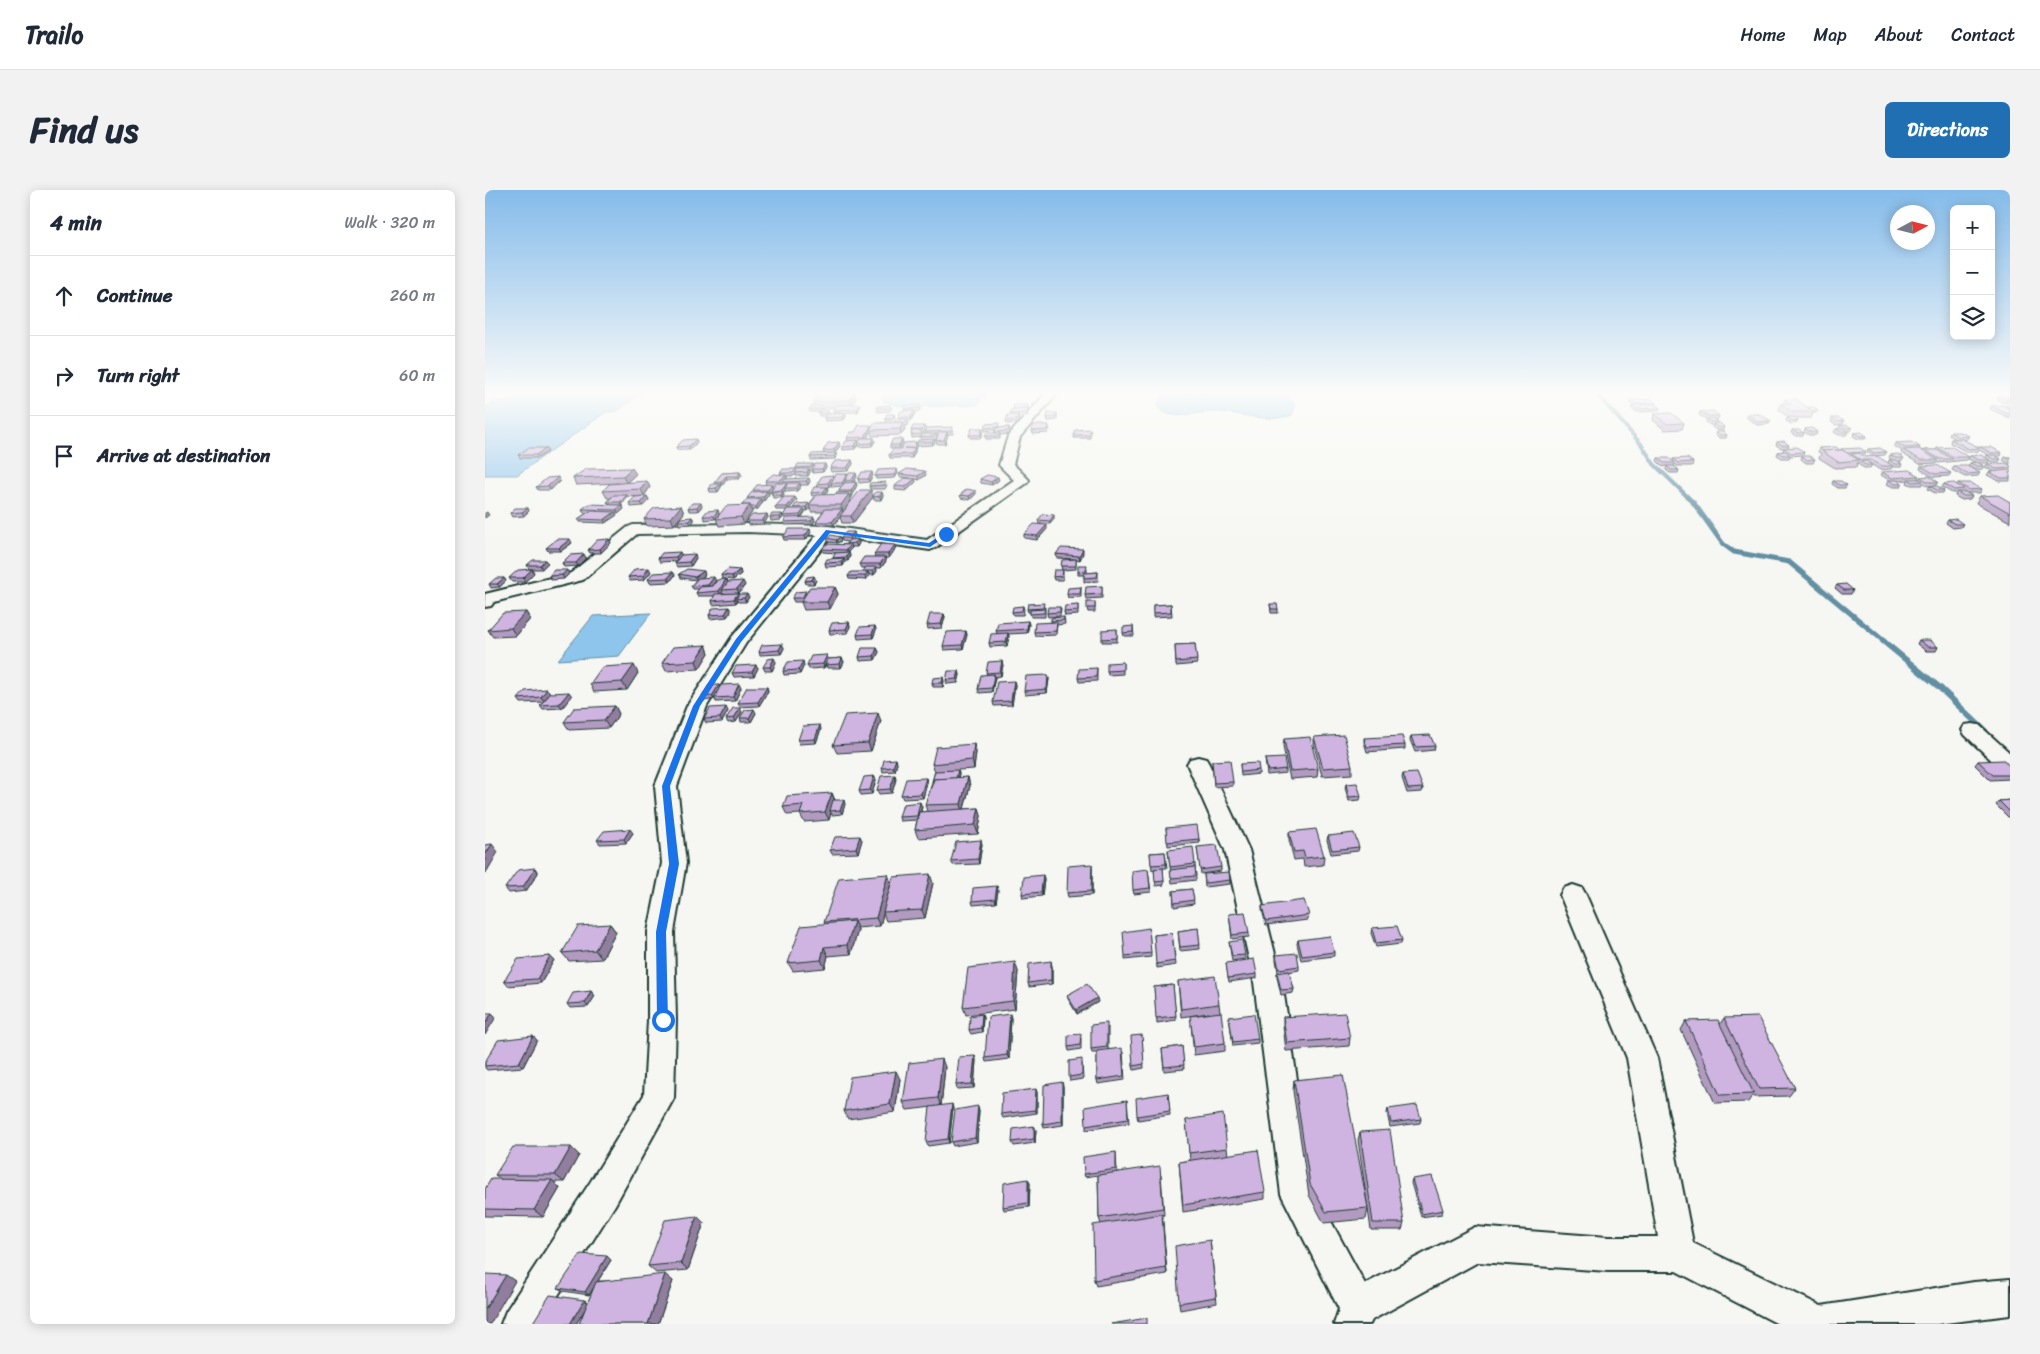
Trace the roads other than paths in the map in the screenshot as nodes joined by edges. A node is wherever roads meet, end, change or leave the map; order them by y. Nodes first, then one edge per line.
1 (1011, 446) edge
2 (828, 531) junction
3 (485, 602) edge
4 (1972, 730) dead end
5 (1198, 764) dead end
6 (2010, 765) edge
7 (1573, 895) dead end
8 (1678, 1254) junction
9 (2010, 1297) edge
10 (1355, 1316) edge
11 (519, 1324) edge
12 (1817, 1324) edge
13 (1823, 1324) edge

1 - 2 street
2 - 3 street
2 - 11 street
4 - 6 street
5 - 10 street
7 - 8 street
8 - 10 street
8 - 12 street
9 - 13 street

